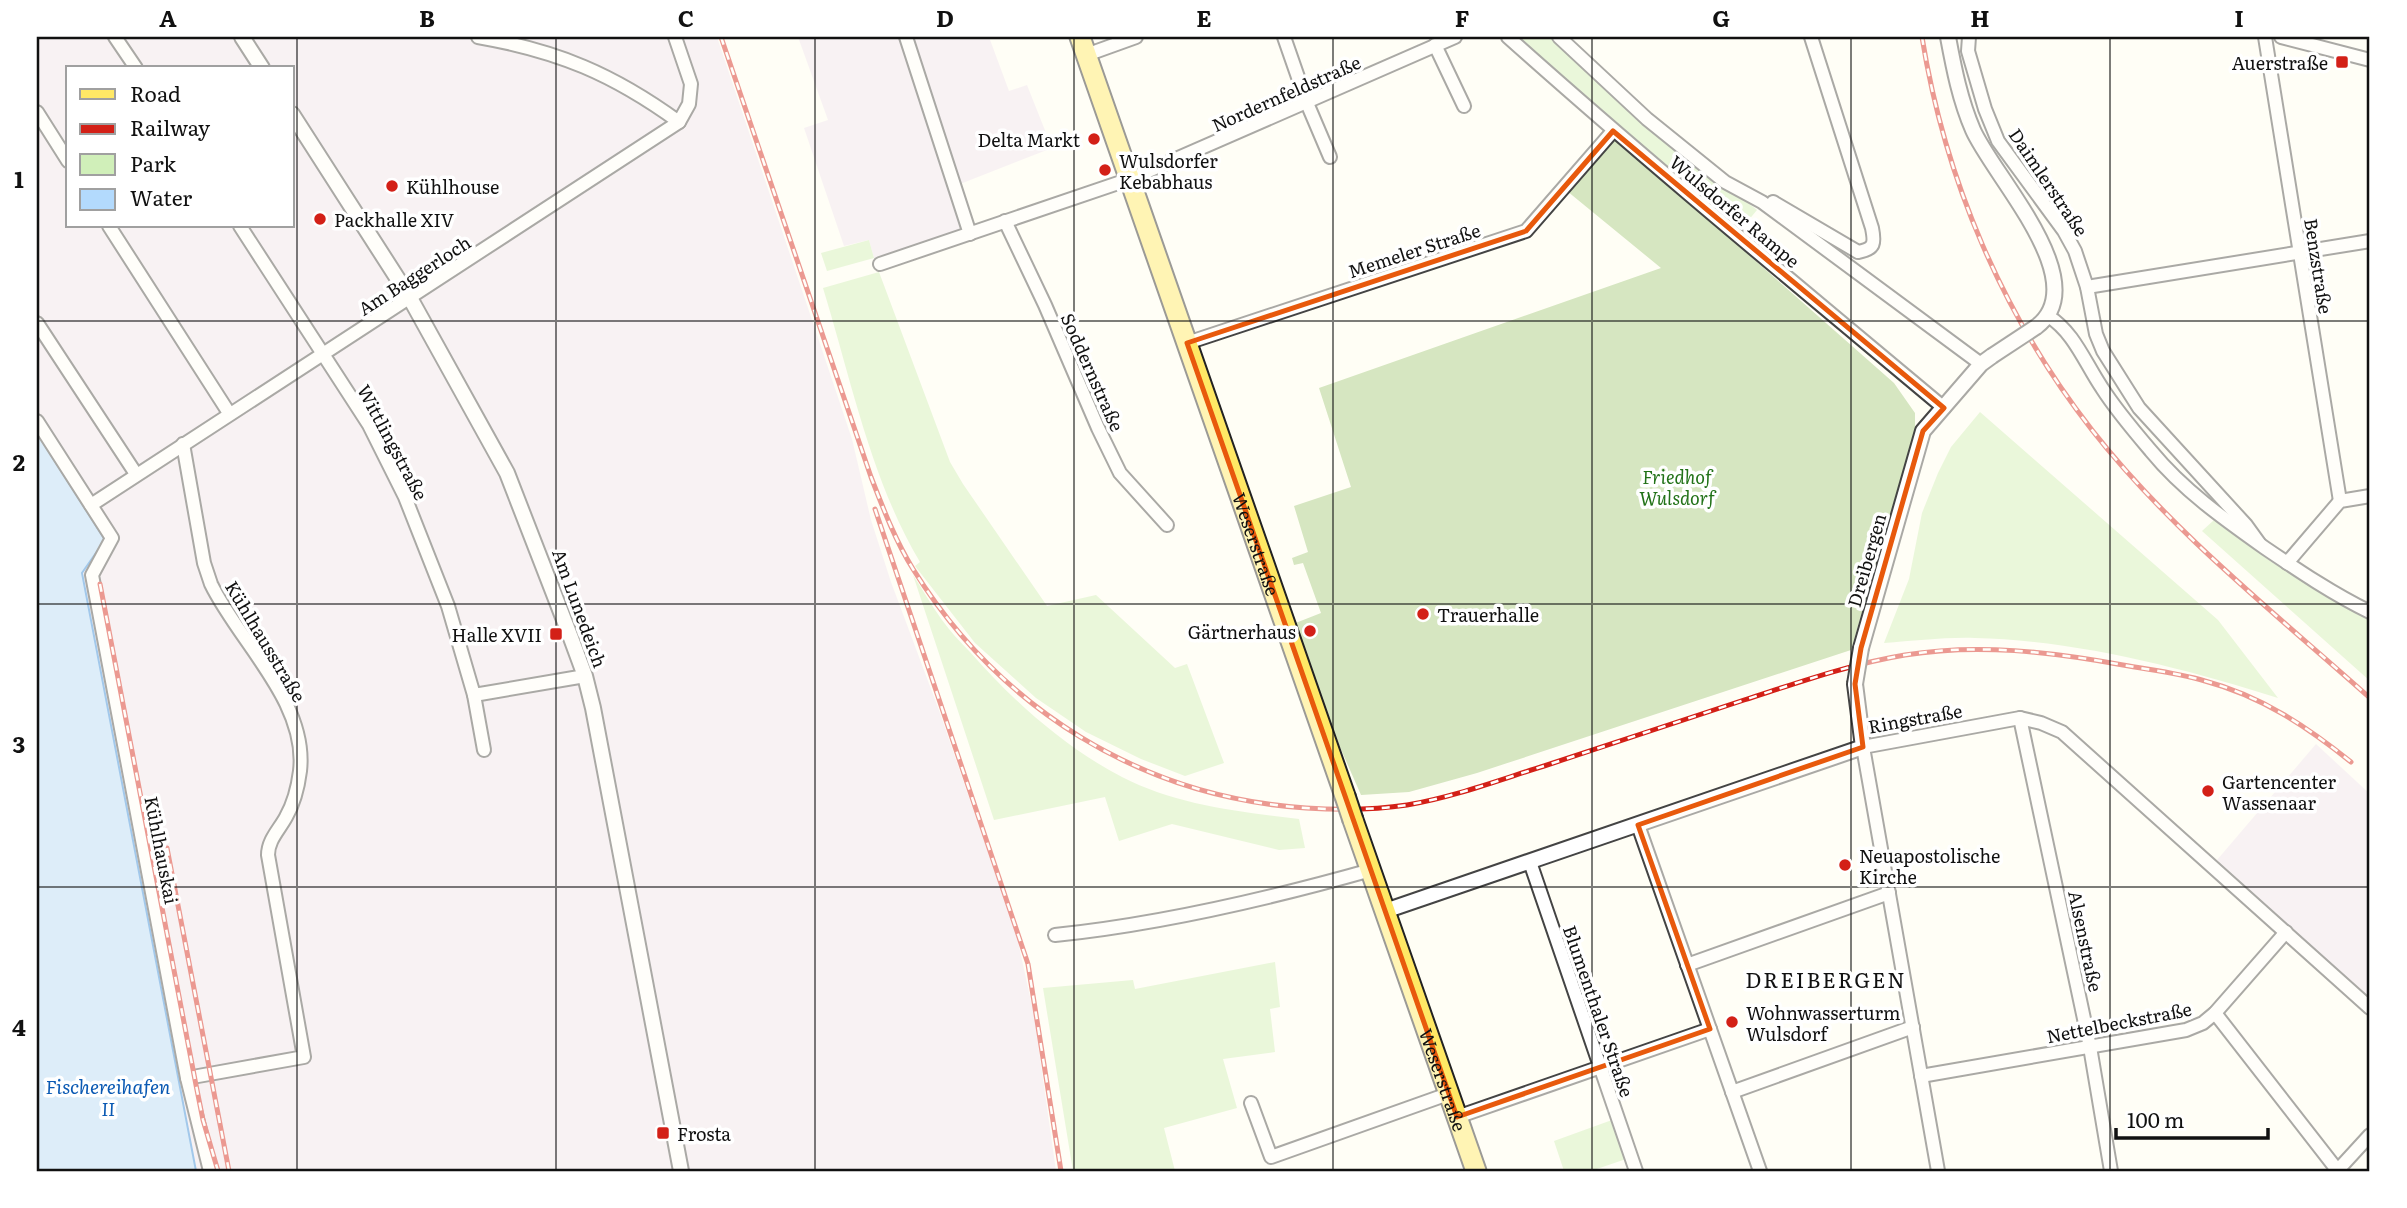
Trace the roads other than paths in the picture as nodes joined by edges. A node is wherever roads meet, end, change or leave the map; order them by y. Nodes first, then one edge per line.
1 (116, 37) edge
2 (242, 37) edge
3 (478, 37) edge
4 (675, 37) edge
5 (906, 37) edge
6 (1136, 37) edge
7 (1284, 37) edge
8 (1455, 37) edge
9 (1508, 37) edge
10 (1559, 37) edge
11 (1811, 37) edge
12 (1948, 37) edge
13 (1969, 37) edge
14 (2265, 37) edge
15 (2281, 37) edge
16 (1083, 46) edge
17 (1436, 46) junction
18 (2370, 60) edge
19 (135, 66) edge
20 (261, 66) edge
21 (1307, 103) junction
22 (1464, 106) dead end
23 (37, 112) edge
24 (294, 117) edge
25 (679, 122) junction
26 (1613, 131) junction
27 (1330, 157) dead end
28 (66, 158) edge
29 (1130, 179) junction
30 (1762, 202) junction
31 (1005, 221) junction
32 (111, 228) edge
33 (241, 228) edge
34 (970, 234) junction
35 (2370, 241) edge
36 (2299, 252) junction
37 (880, 264) dead end
38 (2087, 287) junction
39 (410, 298) junction
40 (2048, 316) junction
41 (37, 323) edge
42 (1187, 343) junction
43 (324, 354) junction
44 (1987, 360) junction
45 (1944, 408) junction
46 (229, 414) junction
47 (37, 421) edge
48 (183, 443) junction
49 (136, 474) junction
50 (2370, 496) edge
51 (2340, 501) junction
52 (91, 505) junction
53 (1167, 525) dead end
54 (2259, 543) junction
55 (2287, 563) junction
56 (2370, 612) edge
57 (585, 676) junction
58 (474, 695) junction
59 (2020, 718) junction
60 (1863, 747) junction
61 (484, 750) dead end
62 (1638, 825) junction
63 (1530, 862) junction
64 (1371, 870) junction
65 (1889, 893) junction
66 (1385, 911) junction
67 (2286, 932) junction
68 (1055, 935) dead end
69 (1687, 965) junction
70 (2370, 1008) edge
71 (2215, 1013) junction
72 (1913, 1027) junction
73 (1710, 1029) junction
74 (2091, 1046) junction
75 (1599, 1067) junction
76 (1921, 1076) junction
77 (187, 1079) junction
78 (1732, 1092) junction
79 (1448, 1094) junction
80 (1251, 1103) dead end
81 (1457, 1117) junction
82 (2370, 1135) edge
83 (211, 1171) edge
84 (681, 1171) edge
85 (1476, 1171) edge
86 (1636, 1171) edge
87 (1760, 1171) edge
88 (1938, 1171) edge
89 (2111, 1171) edge
90 (2338, 1171) edge

1 - 19 street
2 - 20 street
3 - 25 street
4 - 25 street
5 - 34 street
6 - 16 street
7 - 21 street
8 - 17 street, Nordernfeldstraße
9 - 26 street, Wulsdorfer Rampe
10 - 30 street
11 - 30 street
12 - 40 street
13 - 38 street, Daimlerstraße
14 - 36 street, Benzstraße
15 - 18 street
16 - 29 main road, Weserstraße
17 - 21 street, Nordernfeldstraße
17 - 22 street
21 - 27 street
21 - 29 street, Nordernfeldstraße
23 - 28 street
24 - 39 street, Am Lunedeich
25 - 39 street, Am Baggerloch
26 - 42 street, Memeler Straße
26 - 45 street, Wulsdorfer Rampe
29 - 31 street, Nordernfeldstraße
29 - 42 main road, Weserstraße
30 - 44 street
31 - 34 street, Nordernfeldstraße
31 - 53 street, Soddernstraße
32 - 46 street
33 - 43 street, Wittlingstraße
34 - 37 street, Nordernfeldstraße
35 - 36 street
36 - 38 street
36 - 51 street, Benzstraße
38 - 54 street, Daimlerstraße
39 - 43 street, Am Baggerloch
39 - 57 street, Am Lunedeich
40 - 44 street, Dreibergen, bridge
40 - 54 street, Daimlerstraße
41 - 49 street
42 - 64 main road, Weserstraße, bridge
43 - 46 street, Am Baggerloch
43 - 58 street, Wittlingstraße
44 - 45 street, Dreibergen
45 - 60 street, Dreibergen, bridge
46 - 48 street, Am Baggerloch
47 - 52 street
48 - 49 street, Am Baggerloch
48 - 77 street, Kühlhausstraße
49 - 52 street, Am Baggerloch
50 - 51 street
51 - 55 street
52 - 77 street, Kühlhauskai
54 - 55 street, Daimlerstraße
55 - 56 street, Daimlerstraße
57 - 58 street
57 - 84 street, Am Lunedeich
58 - 61 street, Wittlingstraße
59 - 60 street, Ringstraße
59 - 67 street, Ringstraße
59 - 74 street, Alsenstraße
60 - 62 street, Ringstraße
60 - 65 street, Dreibergen
62 - 63 street, Ringstraße
62 - 69 street
63 - 66 street, Ringstraße
63 - 75 street, Blumenthaler Straße
64 - 66 main road, Weserstraße
64 - 68 street
65 - 69 street
65 - 72 street, Dreibergen
66 - 79 main road, Weserstraße
67 - 70 street, Ringstraße
67 - 71 street, Nettelbeckstraße
69 - 73 street
71 - 74 street, Nettelbeckstraße
71 - 90 street
72 - 76 street, Dreibergen
72 - 78 street
73 - 75 street
73 - 78 street
74 - 76 street, Nettelbeckstraße
74 - 89 street, Alsenstraße
75 - 81 street
75 - 86 street, Blumenthaler Straße
76 - 88 street, Dreibergen
77 - 83 street, Kühlhauskai
78 - 87 street
79 - 80 street
79 - 81 main road, Weserstraße
81 - 85 main road, Weserstraße
82 - 90 street

